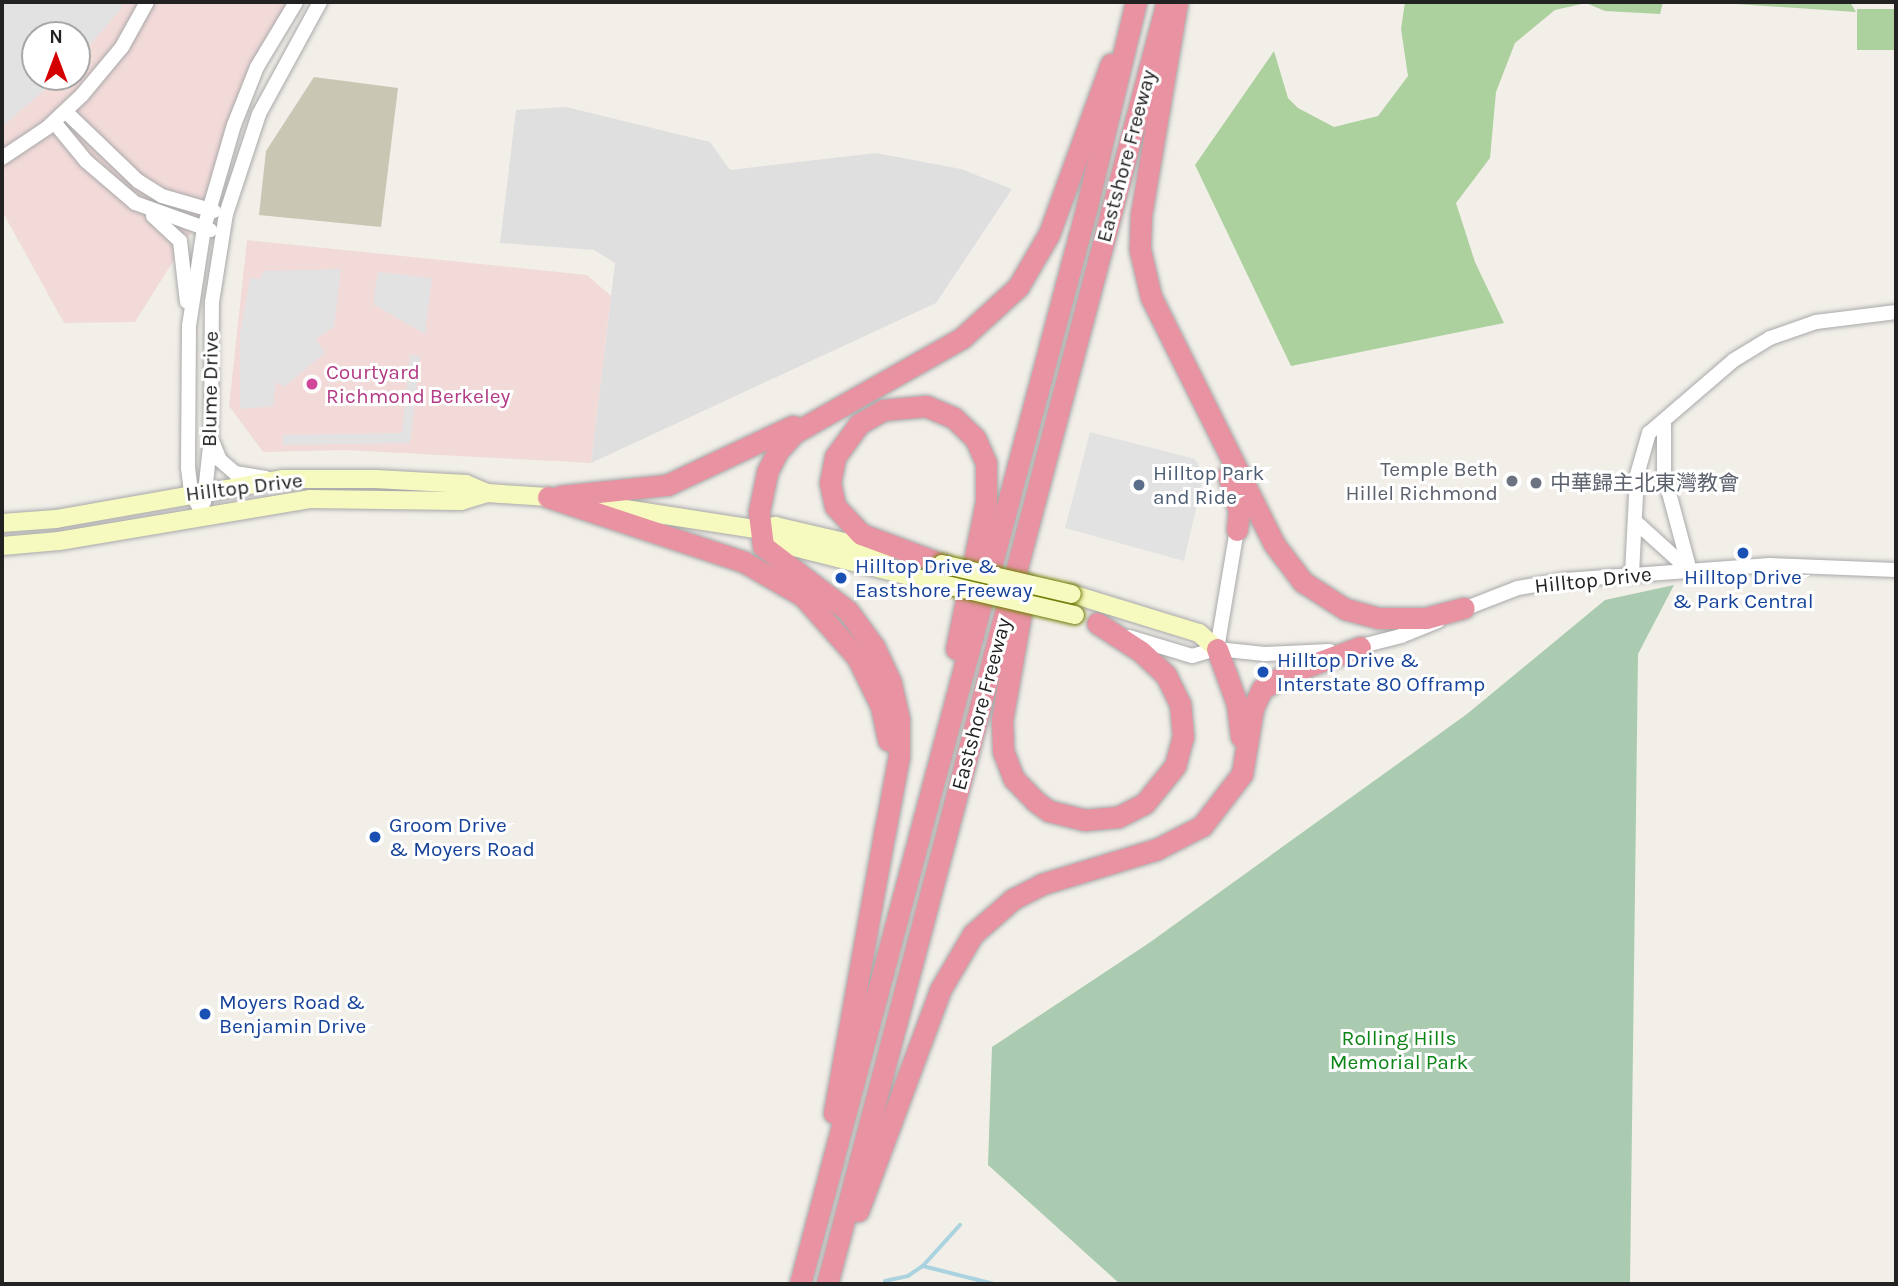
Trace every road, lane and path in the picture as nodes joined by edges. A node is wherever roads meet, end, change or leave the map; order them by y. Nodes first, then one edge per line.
1 (147, 2) edge
2 (296, 2) edge
3 (320, 2) edge
4 (1136, 2) edge
5 (1167, 2) edge
6 (1177, 2) edge
7 (1130, 24) junction
8 (66, 111) junction
9 (54, 122) junction
10 (2, 158) edge
11 (135, 202) junction
12 (207, 210) junction
13 (226, 214) junction
14 (204, 228) junction
15 (222, 233) junction
16 (1896, 312) edge
17 (189, 326) junction
18 (1202, 404) junction
19 (830, 409) junction
20 (1664, 424) junction
21 (211, 436) junction
22 (1043, 474) junction
23 (282, 479) junction
24 (198, 491) junction
25 (487, 493) junction
26 (548, 497) junction
27 (203, 514) junction
28 (2, 523) edge
29 (1638, 524) junction
30 (760, 530) junction
31 (1237, 530) joint
32 (2, 546) edge
33 (942, 564) junction
34 (1896, 570) edge
35 (1690, 571) junction
36 (1632, 573) junction
37 (1464, 608) junction
38 (1097, 623) junction
39 (1360, 647) junction
40 (1217, 649) junction
41 (1220, 805) junction
42 (923, 821) junction
43 (884, 836) junction
44 (823, 1196) junction
45 (800, 1284) edge
46 (827, 1284) edge

1 - 8 street
2 - 12 street, Blume Drive
3 - 13 street, Blume Drive
4 - 7 highway, Eastshore Freeway
5 - 22 highway, Eastshore Freeway
6 - 18 highway
7 - 19 highway
7 - 42 highway, Eastshore Freeway
8 - 9 street
8 - 12 street
9 - 10 street
9 - 11 street
11 - 14 street
11 - 17 street
12 - 13 street
12 - 14 street, Blume Drive
13 - 15 street, Blume Drive
14 - 15 street
14 - 17 street, Blume Drive
15 - 21 street, Blume Drive
16 - 20 street
17 - 24 street, Blume Drive
18 - 31 highway
18 - 37 highway
19 - 26 highway
19 - 30 highway
20 - 29 street
20 - 35 street
21 - 23 street
21 - 24 street, Blume Drive
22 - 38 highway
22 - 46 highway, Eastshore Freeway
23 - 24 main road, Hilltop Drive
23 - 25 main road, Hilltop Drive
24 - 27 street, Blume Drive
24 - 28 main road, Hilltop Drive
25 - 26 main road, Hilltop Drive
25 - 27 main road, Hilltop Drive
26 - 30 main road, Hilltop Drive
26 - 43 highway
27 - 32 main road, Hilltop Drive
29 - 35 street
29 - 36 street
30 - 33 main road, Hilltop Drive
30 - 38 main road, Hilltop Drive, bridge
30 - 43 highway
31 - 40 street
33 - 40 main road, Hilltop Drive, bridge
33 - 42 highway
34 - 35 street, Hilltop Drive
35 - 36 street, Hilltop Drive
36 - 37 street, Hilltop Drive
37 - 39 street, Hilltop Drive
38 - 40 street, Hilltop Drive
39 - 40 street, Hilltop Drive
39 - 41 highway
40 - 41 highway
41 - 46 highway
42 - 44 highway, Eastshore Freeway
43 - 44 highway
44 - 45 highway, Eastshore Freeway

